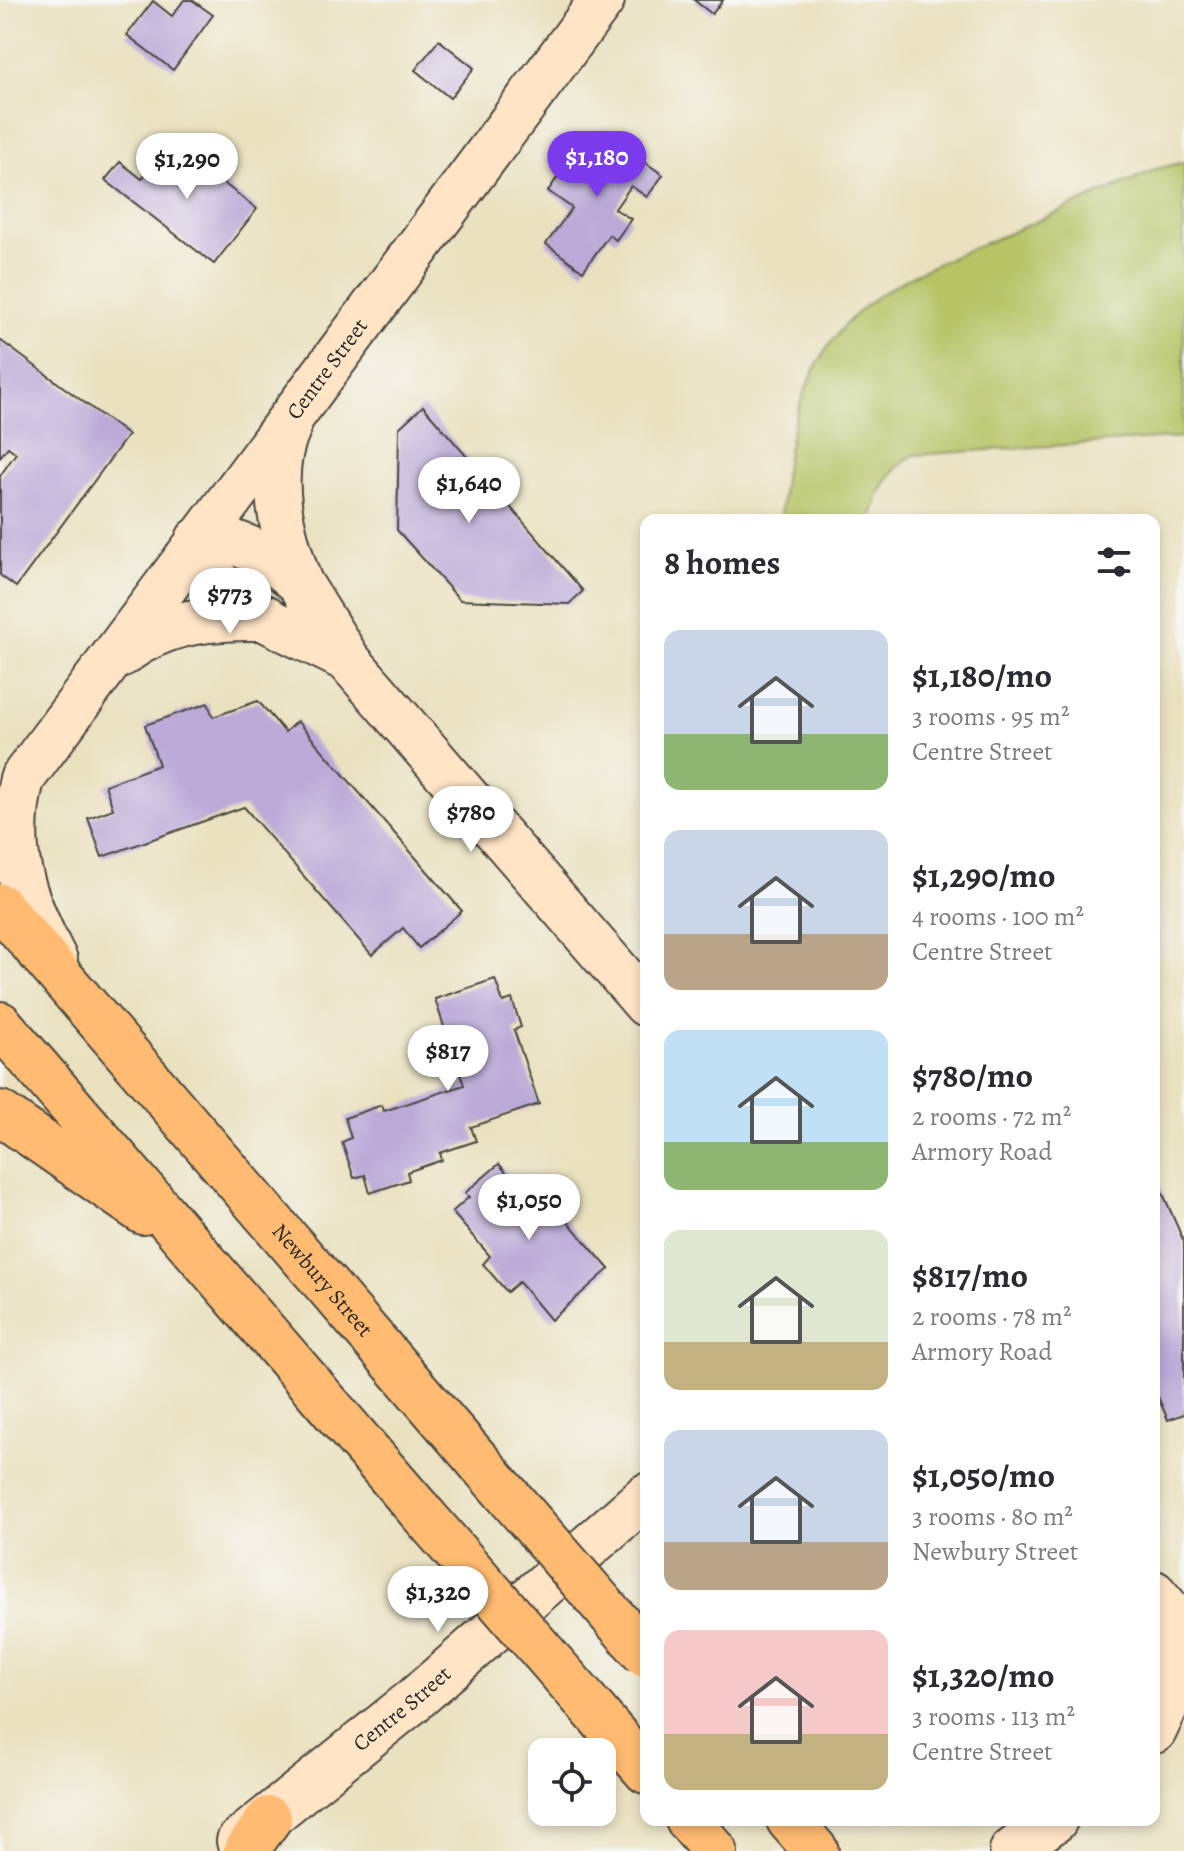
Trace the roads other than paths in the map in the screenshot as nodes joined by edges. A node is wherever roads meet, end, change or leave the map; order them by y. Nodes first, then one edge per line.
1 (602, 0) edge
2 (299, 406) junction
3 (198, 540) junction
4 (300, 583) junction
5 (266, 618) junction
6 (348, 660) junction
7 (94, 681) junction
8 (50, 738) junction
9 (0, 773) edge
10 (0, 906) edge
11 (65, 980) junction
12 (640, 997) edge
13 (0, 1024) edge
14 (0, 1113) edge
15 (192, 1245) junction
16 (640, 1501) edge
17 (1173, 1622) edge
18 (640, 1648) edge
19 (1160, 1718) edge
20 (1184, 1731) edge
21 (1160, 1746) edge
22 (640, 1764) edge
23 (693, 1826) edge
24 (794, 1826) edge
25 (1047, 1826) edge
26 (258, 1835) edge
27 (225, 1851) edge
28 (715, 1851) edge
29 (816, 1851) edge
30 (1012, 1851) edge

1 - 2 main road, Centre Street
2 - 3 main road, Centre Street
2 - 4 main road
3 - 4 main road
3 - 5 main road
3 - 7 main road, Centre Street
4 - 6 main road
5 - 6 main road
5 - 7 main road
6 - 12 main road
7 - 8 main road, Centre Street
8 - 9 main road, Centre Street
8 - 11 main road, Centre Street
10 - 11 main road, Newbury Street
11 - 18 main road, Newbury Street, bridge
13 - 15 main road
14 - 15 main road
15 - 22 main road, bridge
16 - 26 main road, Centre Street
17 - 19 main road
20 - 21 main road
23 - 28 main road
24 - 29 main road
25 - 30 main road
26 - 27 main road, Centre Street

